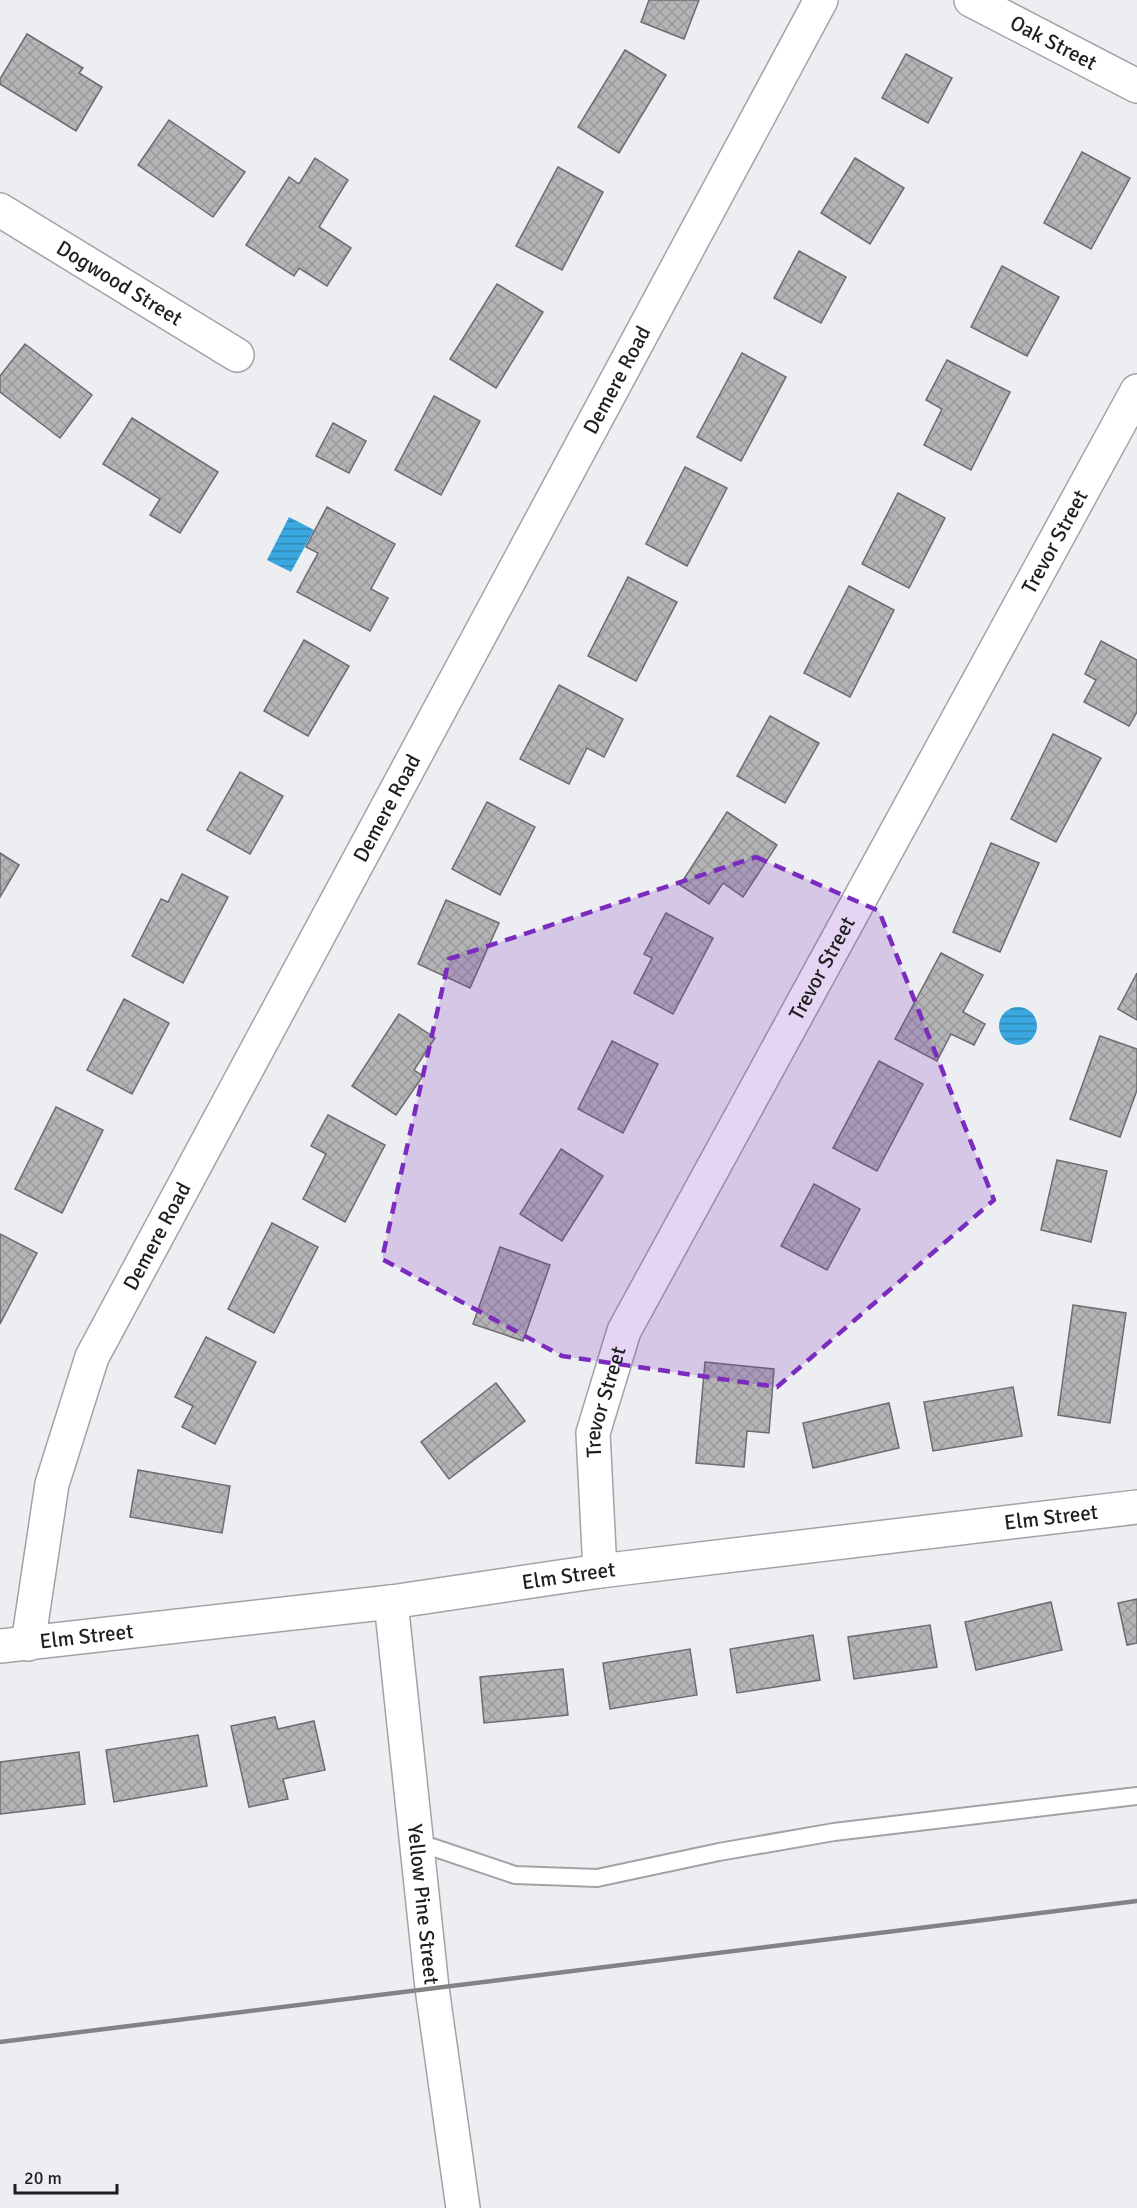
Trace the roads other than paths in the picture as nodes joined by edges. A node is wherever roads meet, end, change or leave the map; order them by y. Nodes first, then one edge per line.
1 (821, 0) edge
2 (971, 0) edge
3 (1137, 86) edge
4 (0, 210) edge
5 (237, 355) dead end
6 (1137, 391) edge
7 (1137, 1508) edge
8 (600, 1571) junction
9 (391, 1602) junction
10 (14, 1645) edge
11 (1137, 1797) edge
12 (417, 1842) junction
13 (462, 2208) edge

1 - 10 street, Demere Road
2 - 3 street, Oak Street
4 - 5 street, Dogwood Street
6 - 8 street, Trevor Street
7 - 8 street, Elm Street
8 - 9 street, Elm Street
9 - 10 street, Elm Street
9 - 12 street, Yellow Pine Street
11 - 12 lane
12 - 13 street, Yellow Pine Street

